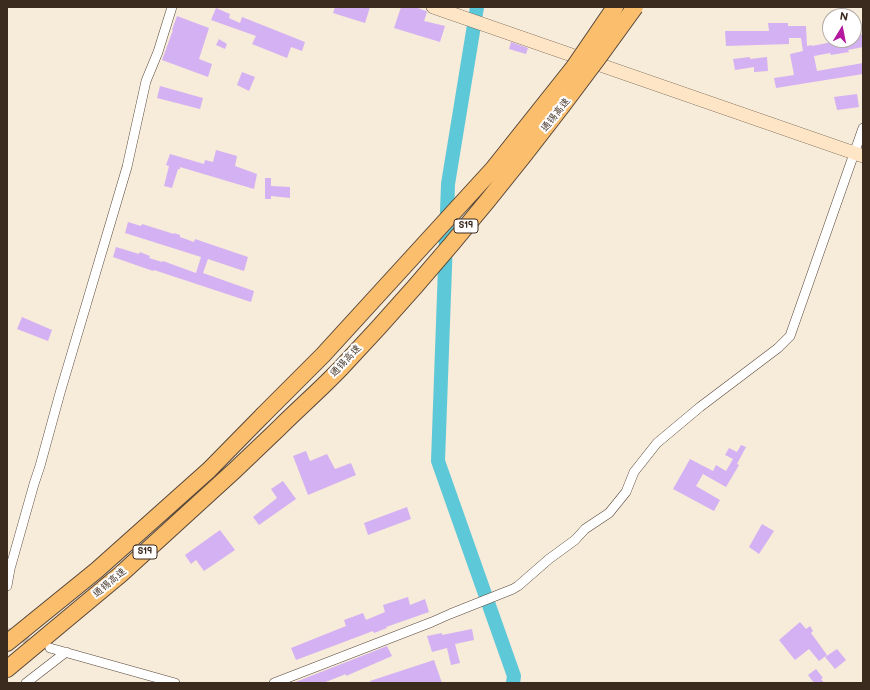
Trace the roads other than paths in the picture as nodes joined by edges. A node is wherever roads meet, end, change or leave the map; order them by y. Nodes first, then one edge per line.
1 (172, 7) edge
2 (433, 7) edge
3 (615, 7) edge
4 (635, 7) edge
5 (863, 128) edge
6 (858, 154) edge
7 (7, 586) edge
8 (7, 643) edge
9 (50, 648) tunnel mouth
10 (66, 652) junction
11 (7, 669) edge
12 (26, 683) edge
13 (175, 683) edge
14 (274, 683) edge

1 - 7 street
2 - 6 street
3 - 8 highway, 通锡高速 / S19, bridge
4 - 11 highway, 通锡高速 / S19, bridge
5 - 6 street
6 - 14 street
9 - 10 street
10 - 12 street
10 - 13 street

